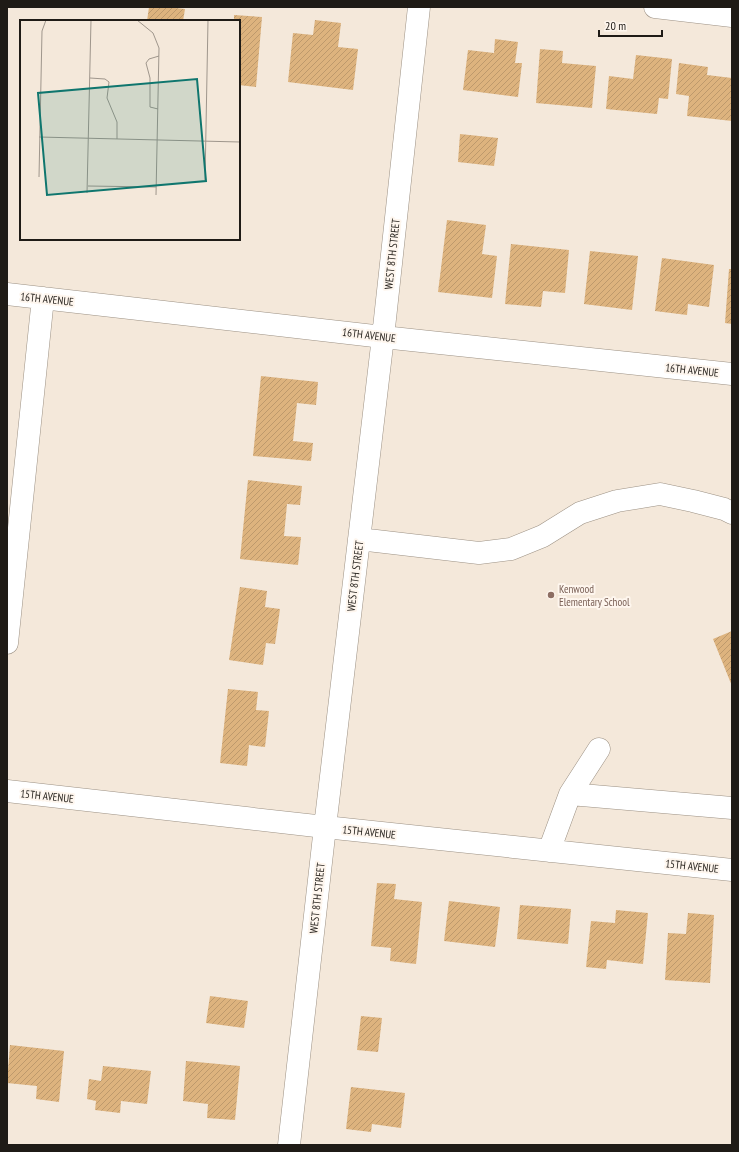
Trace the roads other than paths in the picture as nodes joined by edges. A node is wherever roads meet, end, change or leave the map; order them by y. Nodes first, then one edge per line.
1 (419, 7) edge
2 (655, 7) edge
3 (732, 16) edge
4 (7, 294) edge
5 (43, 298) junction
6 (383, 337) junction
7 (732, 374) edge
8 (732, 513) edge
9 (359, 538) junction
10 (7, 644) edge
11 (599, 749) dead end
12 (7, 791) edge
13 (570, 794) junction
14 (732, 808) edge
15 (325, 827) junction
16 (549, 851) junction
17 (732, 870) edge
18 (289, 1145) edge

1 - 6 street, WEST 8TH STREET
2 - 3 street
4 - 5 street, 16TH AVENUE
5 - 6 street, 16TH AVENUE
5 - 10 street
6 - 7 street, 16TH AVENUE
6 - 9 street, WEST 8TH STREET
8 - 9 street
9 - 15 street, WEST 8TH STREET
11 - 13 street
12 - 15 street, 15TH AVENUE
13 - 14 street
13 - 16 street
15 - 16 street, 15TH AVENUE
15 - 18 street, WEST 8TH STREET
16 - 17 street, 15TH AVENUE

